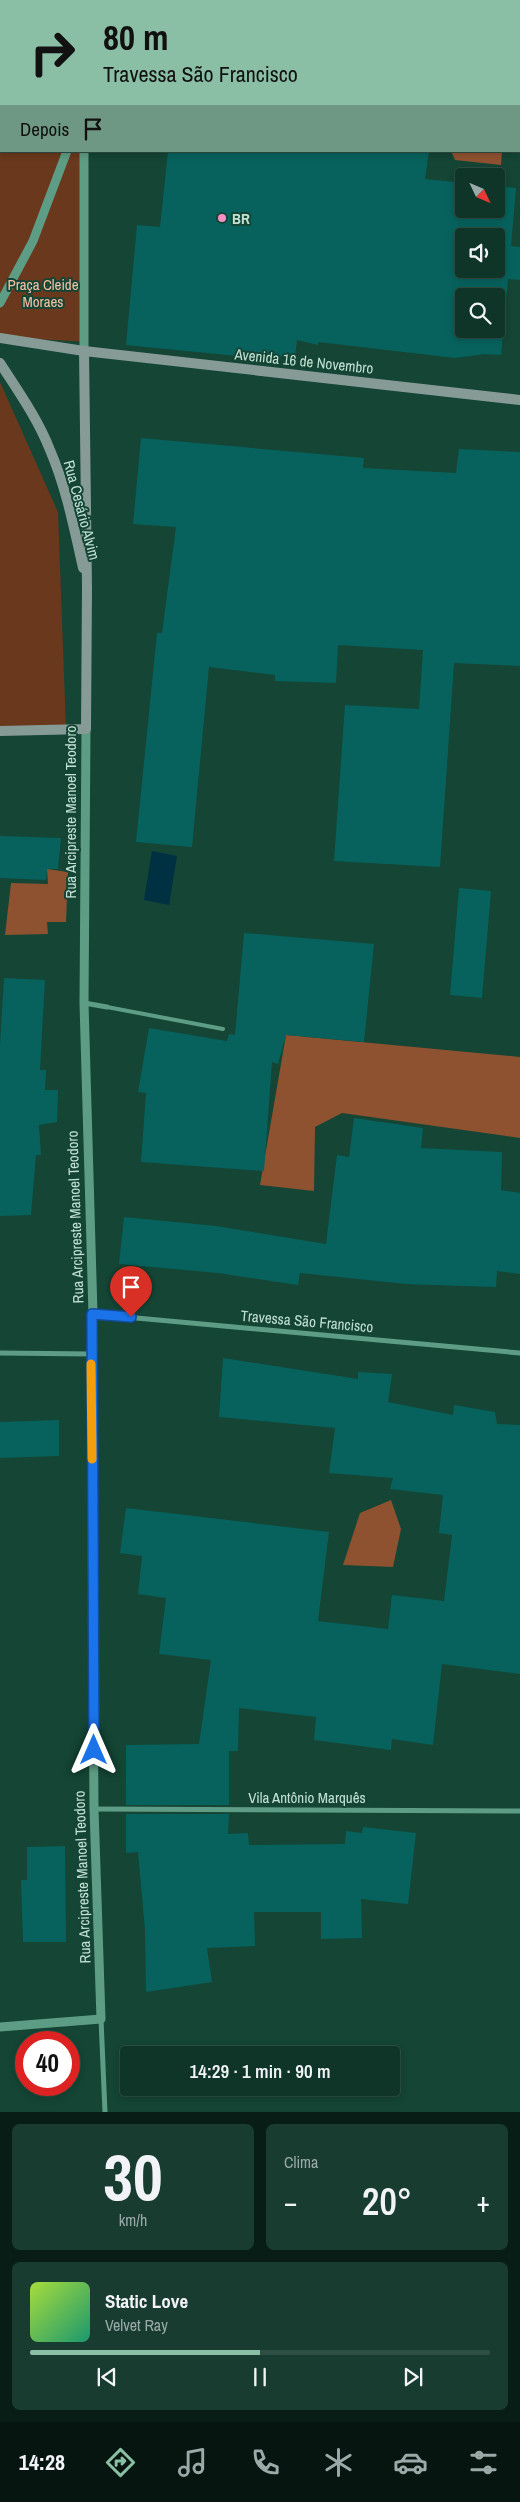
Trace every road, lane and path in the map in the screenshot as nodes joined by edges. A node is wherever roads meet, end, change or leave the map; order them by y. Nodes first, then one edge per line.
1 (67, 152) edge
2 (84, 152) edge
3 (0, 303) edge
4 (0, 338) edge
5 (84, 351) junction
6 (0, 363) edge
7 (520, 400) edge
8 (87, 588) junction
9 (86, 730) junction
10 (0, 731) edge
11 (84, 1003) junction
12 (107, 1007) joint
13 (223, 1029) dead end
14 (92, 1314) junction
15 (520, 1353) edge
16 (0, 1354) edge
17 (91, 1354) junction
18 (94, 1809) junction
19 (520, 1811) edge
20 (101, 2019) junction
21 (0, 2027) edge
22 (105, 2112) edge

1 - 3 street
2 - 5 street
4 - 5 main road, Avenida 16 de Novembro
5 - 7 main road, Avenida 16 de Novembro
5 - 8 main road, Rua Arcipreste Manoel Teodoro
6 - 8 main road, Rua Cesário Alvim
8 - 9 main road, Rua Arcipreste Manoel Teodoro
9 - 10 main road
9 - 11 street, Rua Arcipreste Manoel Teodoro
11 - 12 street
11 - 14 street, Rua Arcipreste Manoel Teodoro
12 - 13 lane
14 - 15 street, Travessa São Francisco
14 - 17 street, Rua Arcipreste Manoel Teodoro
16 - 17 street
17 - 18 street, Rua Arcipreste Manoel Teodoro
18 - 19 street, Vila Antônio Marquês
18 - 20 street, Rua Arcipreste Manoel Teodoro
20 - 21 street
20 - 22 street, Rua Arcipreste Manoel Teodoro

